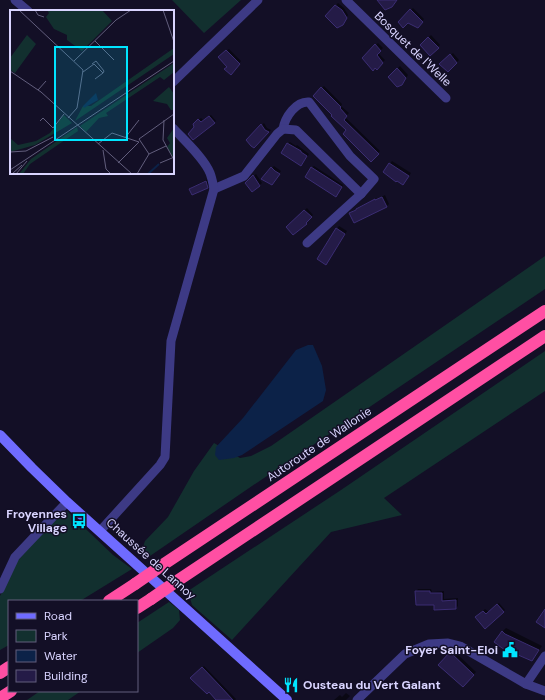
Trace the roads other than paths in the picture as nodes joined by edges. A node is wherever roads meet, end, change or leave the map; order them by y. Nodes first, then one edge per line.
1 (15, 0) edge
2 (258, 0) edge
3 (346, 0) edge
4 (27, 10) edge
5 (174, 81) edge
6 (446, 98) dead end
7 (174, 129) edge
8 (283, 129) junction
9 (214, 189) junction
10 (362, 194) junction
11 (307, 244) dead end
12 (545, 311) edge
13 (545, 336) edge
14 (0, 435) edge
15 (67, 502) junction
16 (100, 531) junction
17 (0, 589) edge
18 (111, 600) edge
19 (138, 607) edge
20 (545, 656) edge
21 (526, 684) junction
22 (545, 691) edge
23 (9, 692) edge
24 (0, 698) edge
25 (287, 700) edge
26 (357, 700) edge

1 - 4 street
2 - 5 street
3 - 6 street, Bosquet de l'Welle
7 - 9 street
8 - 9 street
8 - 10 street
8 - 10 street
9 - 16 street
10 - 11 street
12 - 18 highway, Autoroute de Wallonie, bridge
13 - 19 highway, bridge
14 - 15 main road, Chaussée de Lannoy
15 - 16 main road, Chaussée de Lannoy
15 - 17 street
16 - 25 main road, Chaussée de Lannoy
20 - 21 street
21 - 22 street
21 - 26 street
23 - 24 highway

